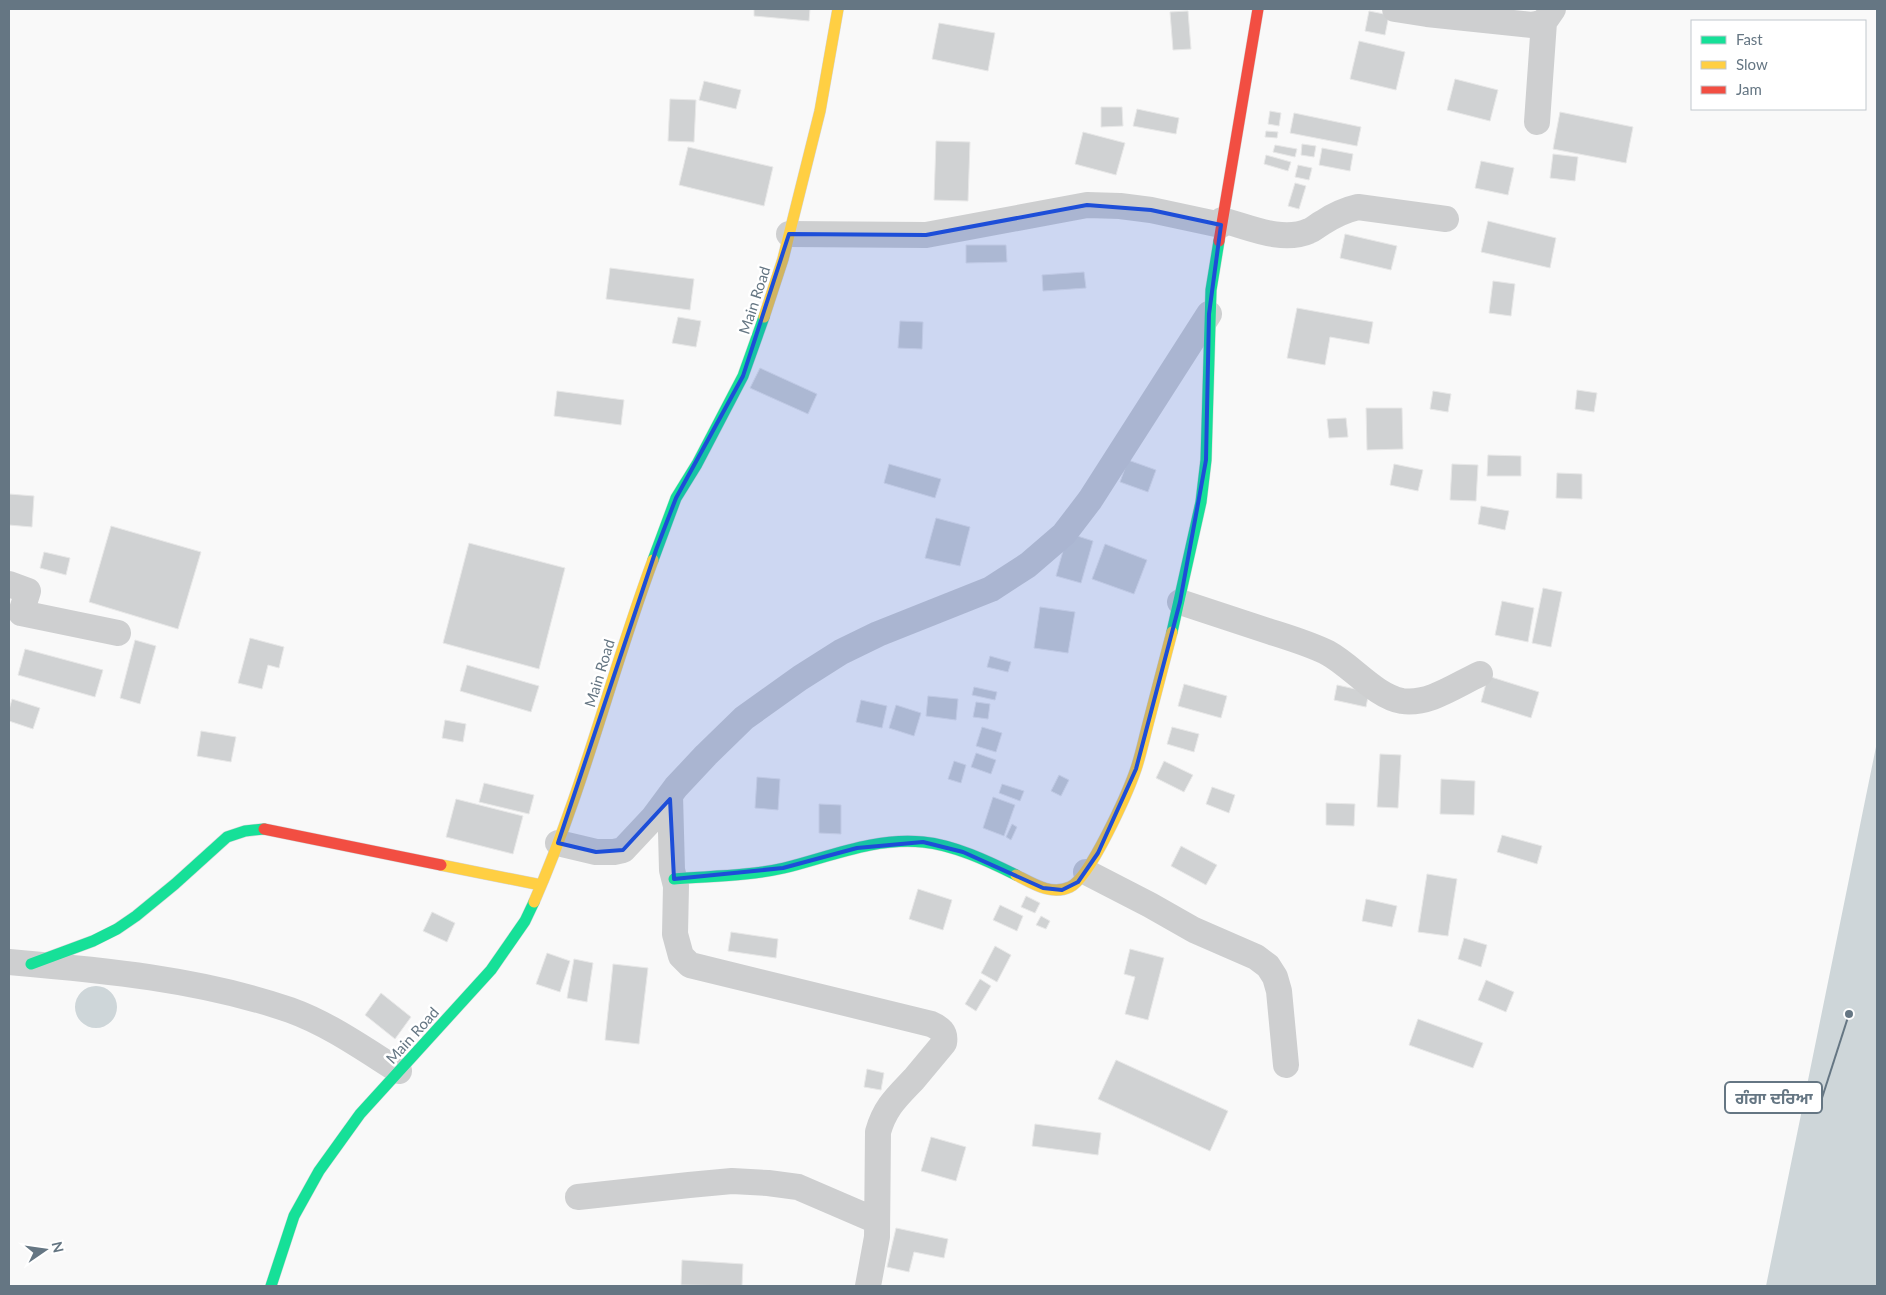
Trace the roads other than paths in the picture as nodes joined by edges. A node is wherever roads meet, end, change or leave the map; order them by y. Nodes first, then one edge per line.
1 (838, 9) edge
2 (1258, 9) edge
3 (1395, 9) edge
4 (1548, 15) edge
5 (1536, 122) dead end
6 (1446, 219) dead end
7 (1221, 222) junction
8 (789, 234) junction
9 (1209, 314) junction
10 (9, 584) edge
11 (1180, 602) junction
12 (118, 633) dead end
13 (1480, 674) dead end
14 (670, 795) junction
15 (558, 843) junction
16 (1086, 872) junction
17 (674, 879) junction
18 (541, 885) junction
19 (20, 963) edge
20 (1286, 1065) dead end
21 (399, 1071) junction
22 (578, 1197) dead end
23 (877, 1221) junction
24 (271, 1286) edge
25 (868, 1286) edge

1 - 8 street, Main Road
2 - 7 street
3 - 4 street
4 - 5 street
6 - 7 street
7 - 8 street
7 - 9 street
8 - 15 street, Main Road
9 - 11 street
9 - 14 street
10 - 12 street
11 - 13 street
11 - 16 street
14 - 15 street
14 - 17 street
15 - 18 street, Main Road
16 - 17 street
16 - 20 street
17 - 23 street
18 - 19 street
18 - 21 street, Main Road
19 - 21 street
21 - 24 street, Main Road
22 - 23 street
23 - 25 street

